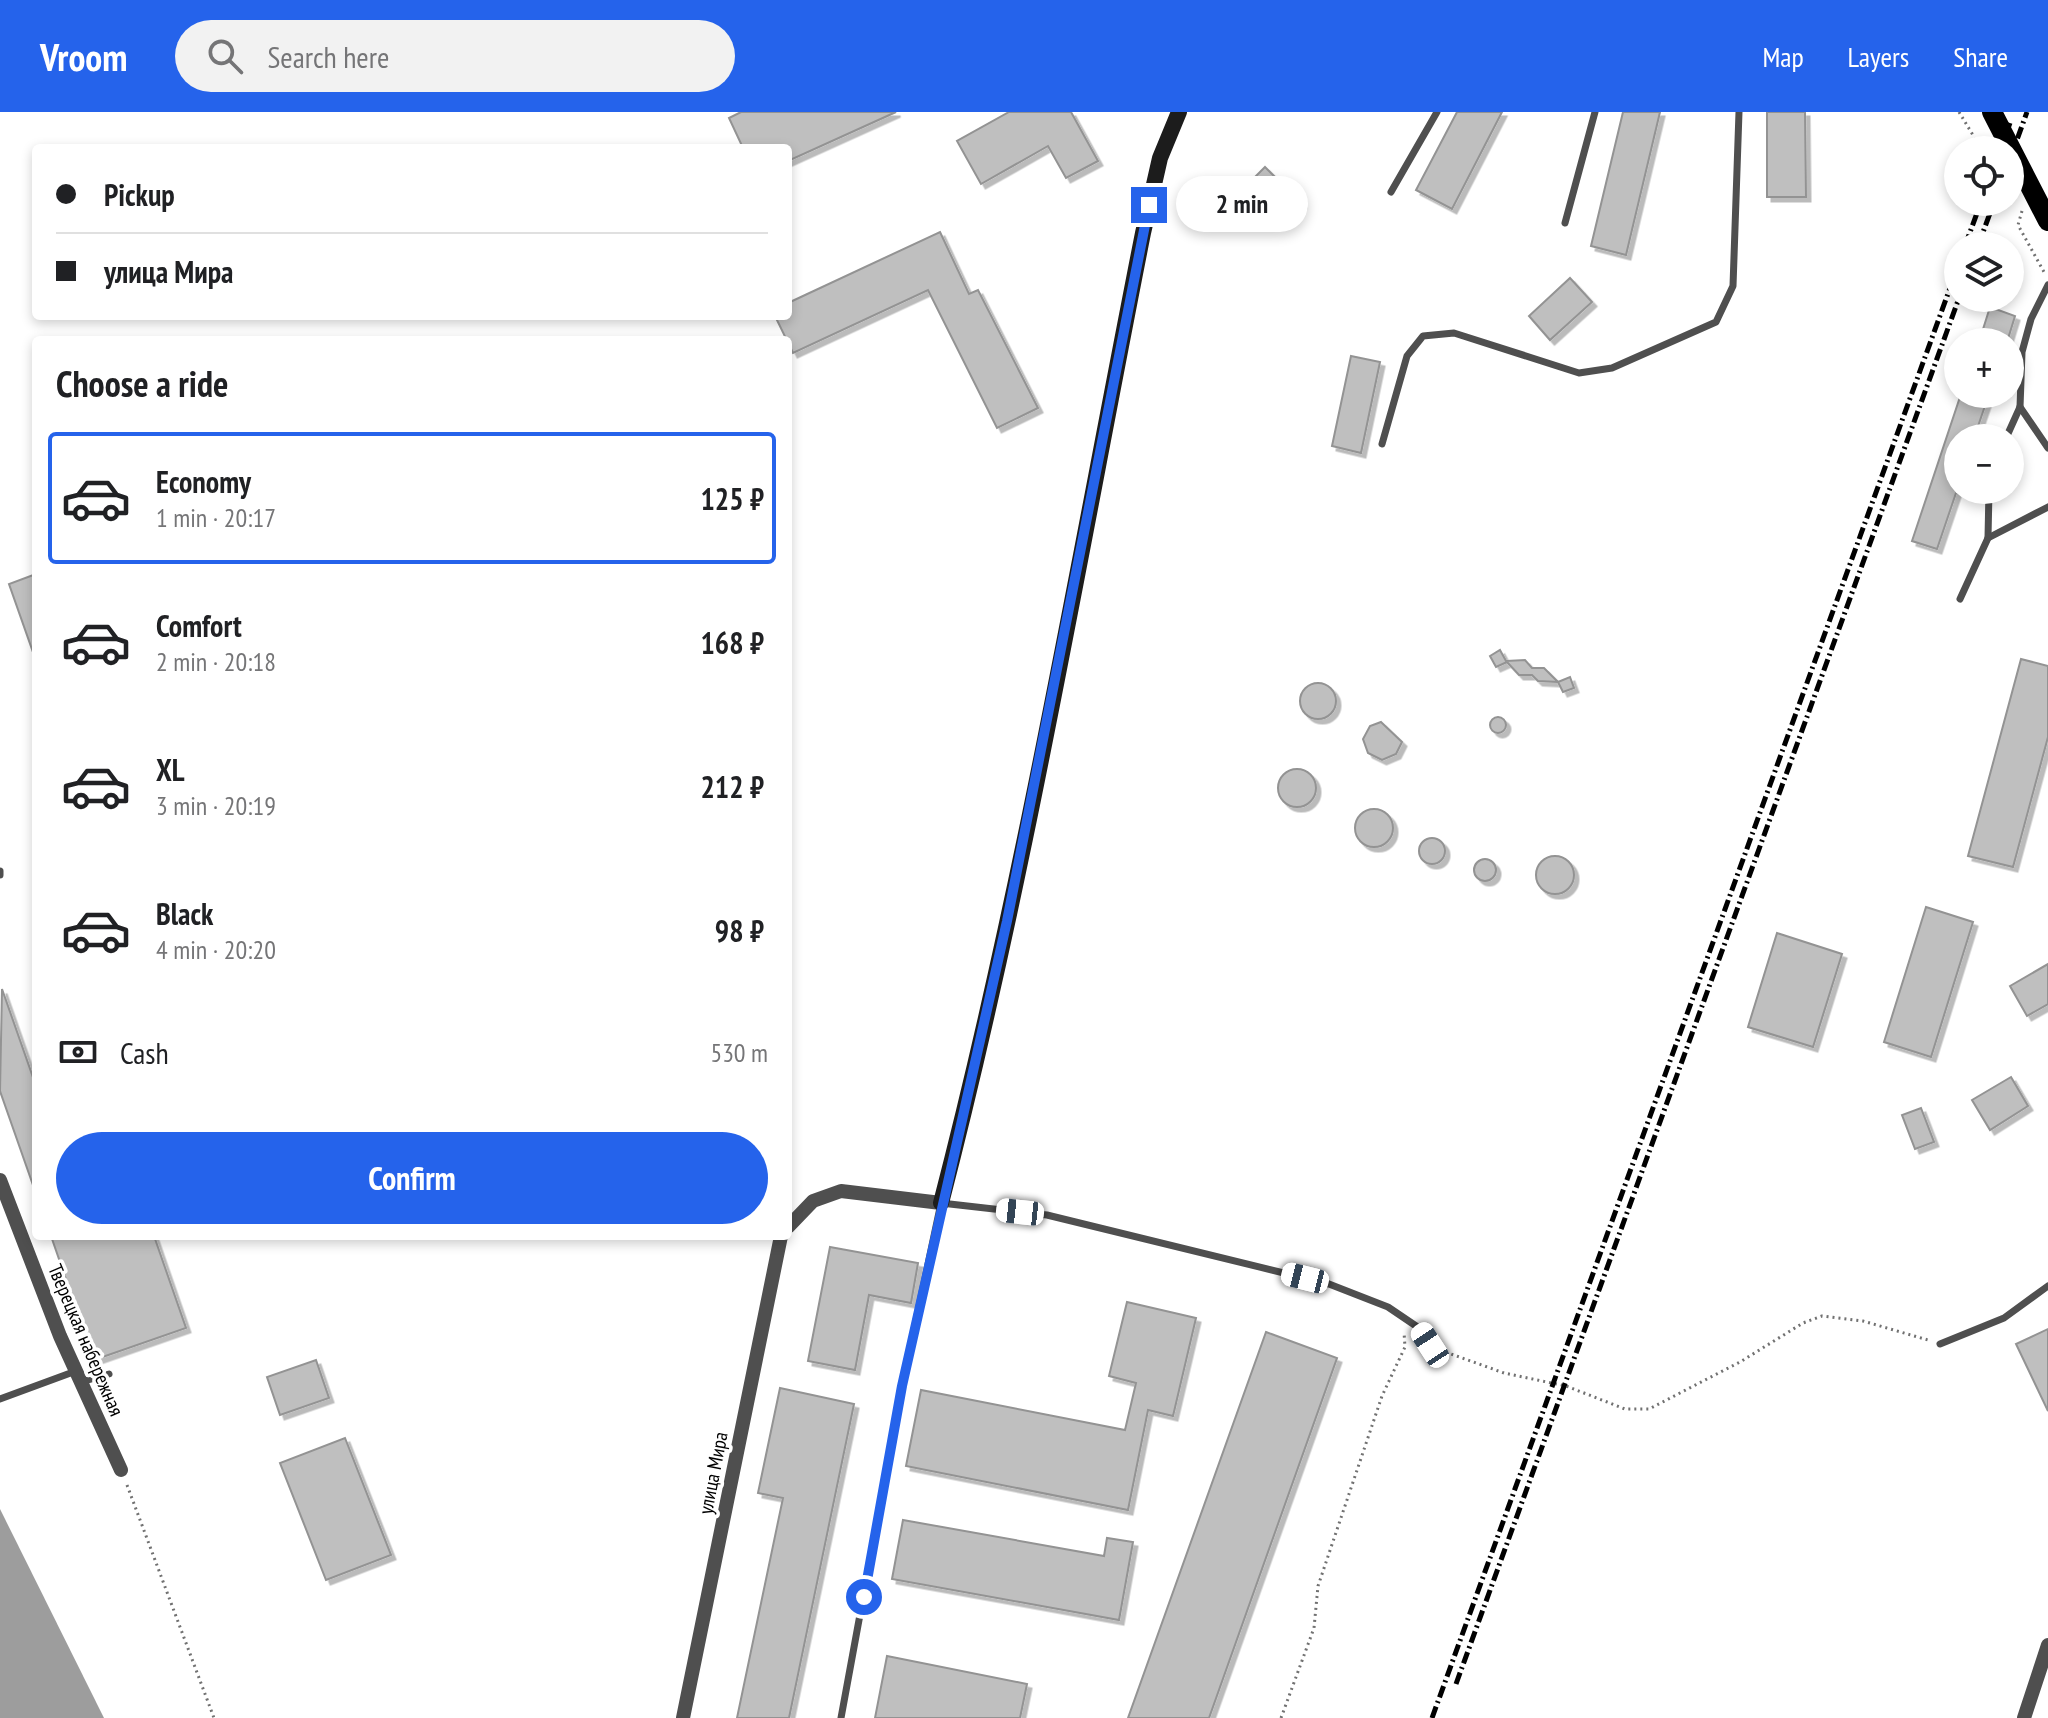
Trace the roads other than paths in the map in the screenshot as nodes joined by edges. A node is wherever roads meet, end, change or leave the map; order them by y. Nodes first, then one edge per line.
1 (1179, 112) edge
2 (1437, 112) edge
3 (1595, 112) edge
4 (1739, 112) edge
5 (1992, 112) edge
6 (1391, 192) dead end
7 (2048, 221) edge
8 (1565, 223) dead end
9 (2048, 285) edge
10 (2024, 345) edge
11 (2021, 408) edge
12 (1382, 444) dead end
13 (2048, 448) edge
14 (1989, 504) edge
15 (2048, 507) edge
16 (1988, 538) junction
17 (1960, 599) dead end
18 (0, 1180) edge
19 (941, 1203) junction
20 (792, 1223) edge
21 (780, 1240) edge
22 (2048, 1286) edge
23 (1940, 1344) road end
24 (1430, 1345) road end
25 (109, 1374) dead end
26 (78, 1377) junction
27 (0, 1399) edge
28 (121, 1470) road end
29 (2048, 1645) edge
30 (683, 1718) edge
31 (841, 1718) edge
32 (2024, 1718) edge

1 - 19 street
2 - 6 lane
3 - 8 lane
4 - 12 lane
5 - 7 main road
9 - 10 lane
11 - 13 lane
14 - 16 lane
15 - 16 lane
16 - 17 lane
18 - 26 street, Тверецкая набережная
19 - 20 street
19 - 24 lane
19 - 31 lane
21 - 30 street, улица Мира
22 - 23 lane
25 - 26 lane
26 - 27 lane
26 - 28 street, Тверецкая набережная
29 - 32 street

